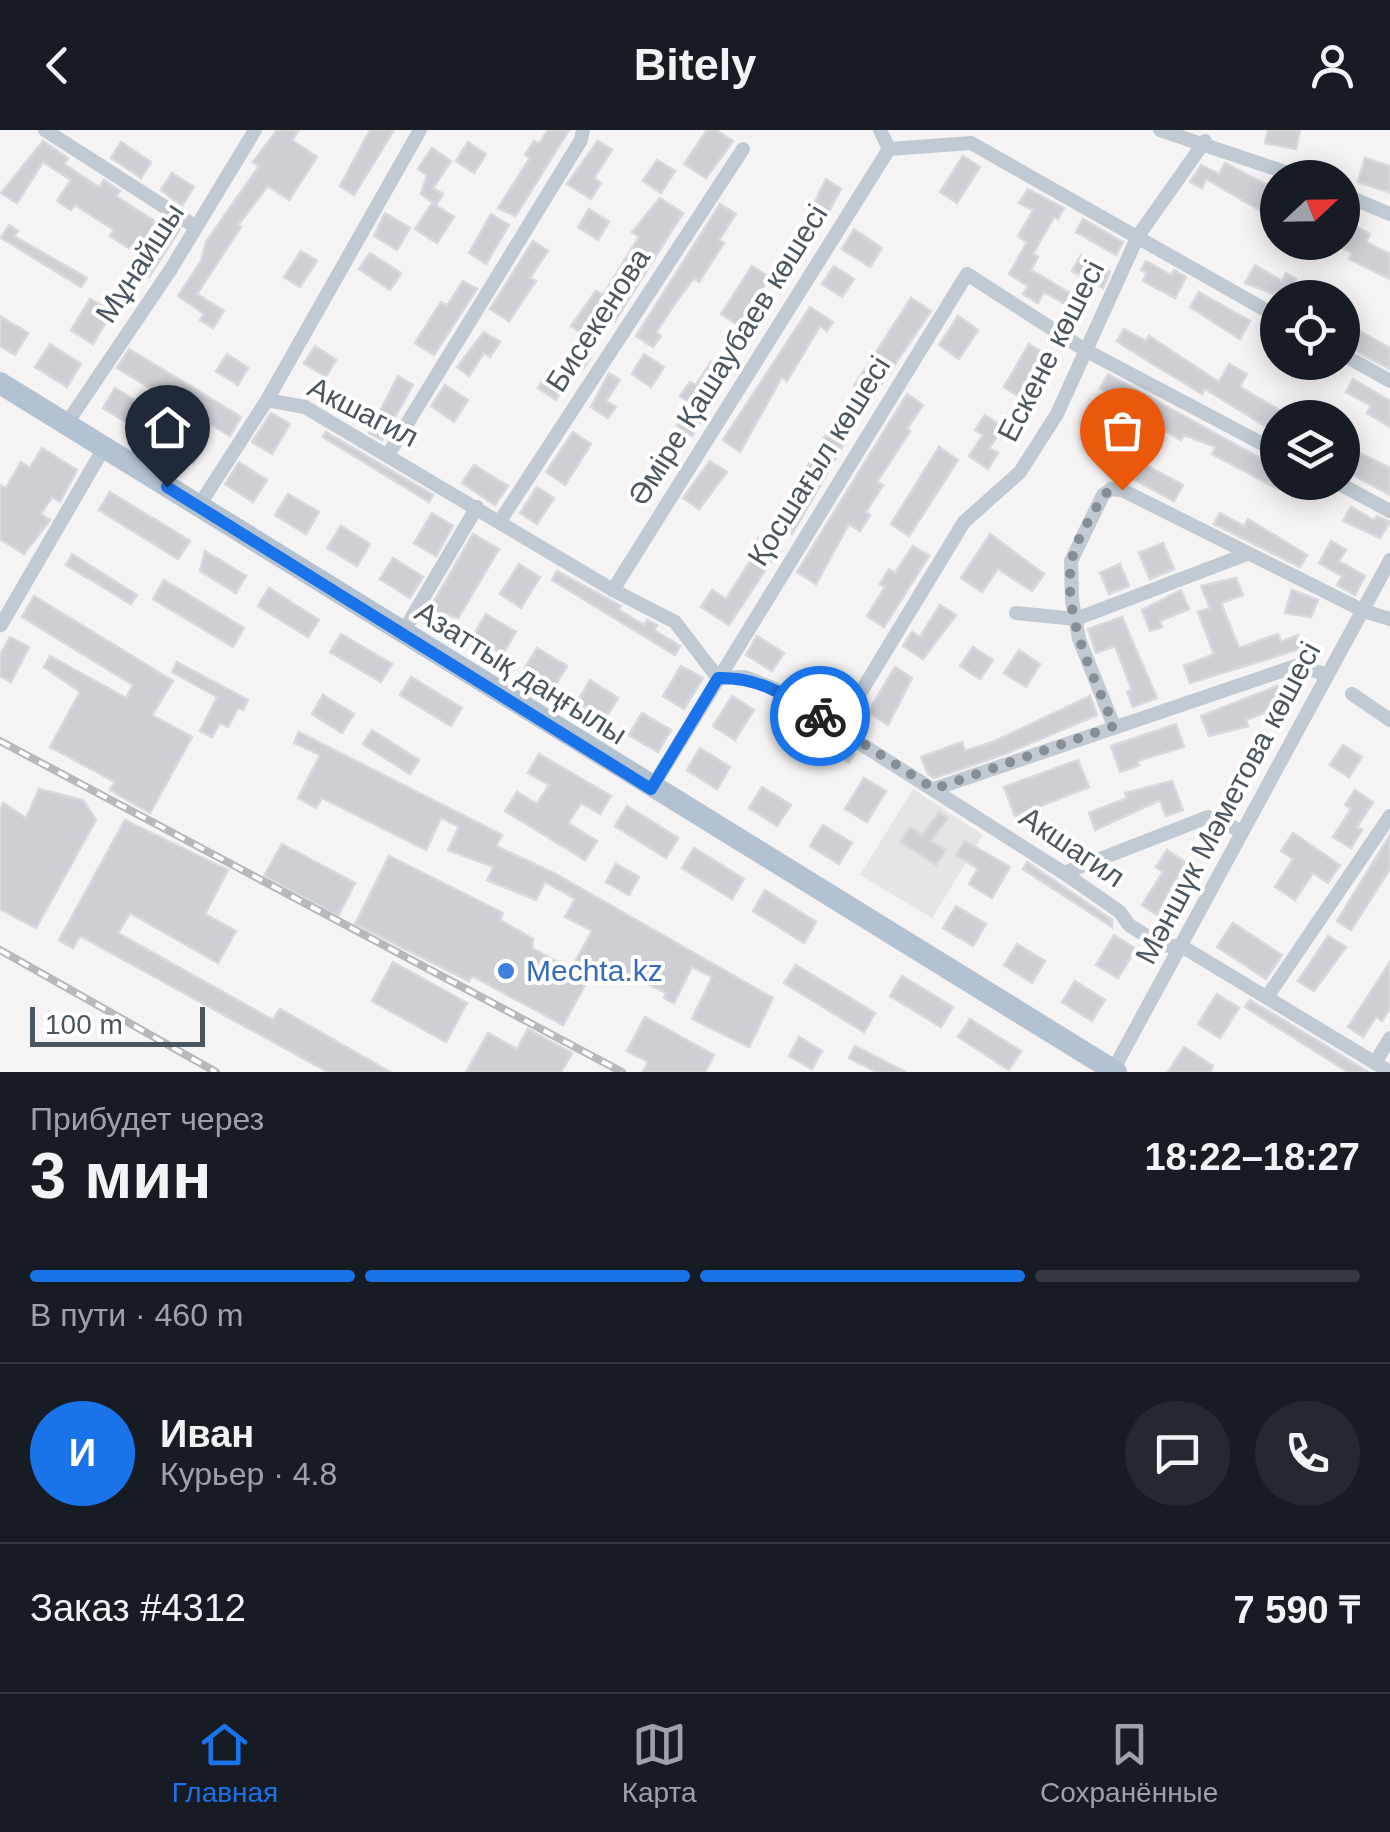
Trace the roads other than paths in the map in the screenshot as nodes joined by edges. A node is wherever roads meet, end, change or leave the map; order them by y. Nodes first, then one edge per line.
1 (45, 130) edge
2 (255, 130) edge
3 (420, 130) edge
4 (583, 130) edge
5 (880, 130) edge
6 (1160, 130) edge
7 (1205, 141) junction
8 (742, 149) dead end
9 (889, 149) junction
10 (1260, 162) edge
11 (1360, 202) edge
12 (1390, 214) edge
13 (196, 227) junction
14 (1138, 236) junction
15 (1260, 306) edge
16 (1085, 350) junction
17 (1360, 364) edge
18 (1390, 381) edge
19 (0, 383) edge
20 (266, 400) junction
21 (67, 423) junction
22 (1260, 442) edge
23 (105, 446) junction
24 (389, 453) junction
25 (1360, 495) edge
26 (198, 507) junction
27 (477, 507) junction
28 (1390, 511) edge
29 (500, 521) junction
30 (1247, 554) junction
31 (1390, 560) edge
32 (613, 590) junction
33 (1364, 611) junction
34 (1016, 612) dead end
35 (1076, 619) junction
36 (1390, 620) edge
37 (1, 624) edge
38 (402, 634) junction
39 (1326, 674) junction
40 (718, 678) junction
41 (1352, 694) dead end
42 (1390, 720) edge
43 (1114, 726) junction
44 (839, 728) junction
45 (651, 789) junction
46 (934, 789) junction
47 (1390, 816) edge
48 (1242, 832) junction
49 (1064, 873) junction
50 (1183, 947) junction
51 (1267, 997) junction
52 (1390, 1038) edge
53 (1375, 1063) junction
54 (1114, 1071) edge
55 (1390, 1072) edge

1 - 13 street
2 - 13 street, Мұнайшы
3 - 20 street
4 - 24 street
5 - 9 street
6 - 7 street
7 - 10 street
7 - 14 street, Ескене көшесі
8 - 29 street, Бисекенова
9 - 14 street
9 - 32 street, Әміре Қашаубаев көшесі
11 - 12 street
13 - 21 street, Мұнайшы
14 - 15 street
14 - 16 street, Ескене көшесі
16 - 22 street
16 - 40 street, Қосшағыл көшесі
16 - 44 street, Ескене көшесі
17 - 18 street
19 - 21 main road, Азаттық даңғылы
20 - 24 street, Акшагил
20 - 26 street
21 - 23 main road, Азаттық даңғылы
23 - 26 main road, Азаттық даңғылы
23 - 37 street
24 - 27 street, Акшагил
25 - 28 street
26 - 38 main road, Азаттық даңғылы
27 - 29 street, Акшагил
27 - 38 street
29 - 32 street, Акшагил
30 - 33 street
30 - 35 street
30 - 35 street
31 - 33 street, Мәншүк Мәметова көшесі
32 - 40 street, Акшагил
33 - 36 street
33 - 39 street, Мәншүк Мәметова көшесі
34 - 35 street
35 - 43 street
38 - 45 main road, Азаттық даңғылы
39 - 43 street
39 - 48 street, Мәншүк Мәметова көшесі
40 - 44 street, Акшагил
40 - 45 street, Қосшағыл көшесі
41 - 42 street
43 - 46 street
44 - 46 street, Акшагил
45 - 54 main road, Азаттық даңғылы
46 - 49 street, Акшагил
47 - 51 street
48 - 49 street
48 - 50 street, Мәншүк Мәметова көшесі
49 - 50 street, Акшагил
50 - 51 street, Акшагил
50 - 54 street, Мәншүк Мәметова көшесі
51 - 53 street, Акшагил
52 - 53 street
53 - 55 street, Акшагил

